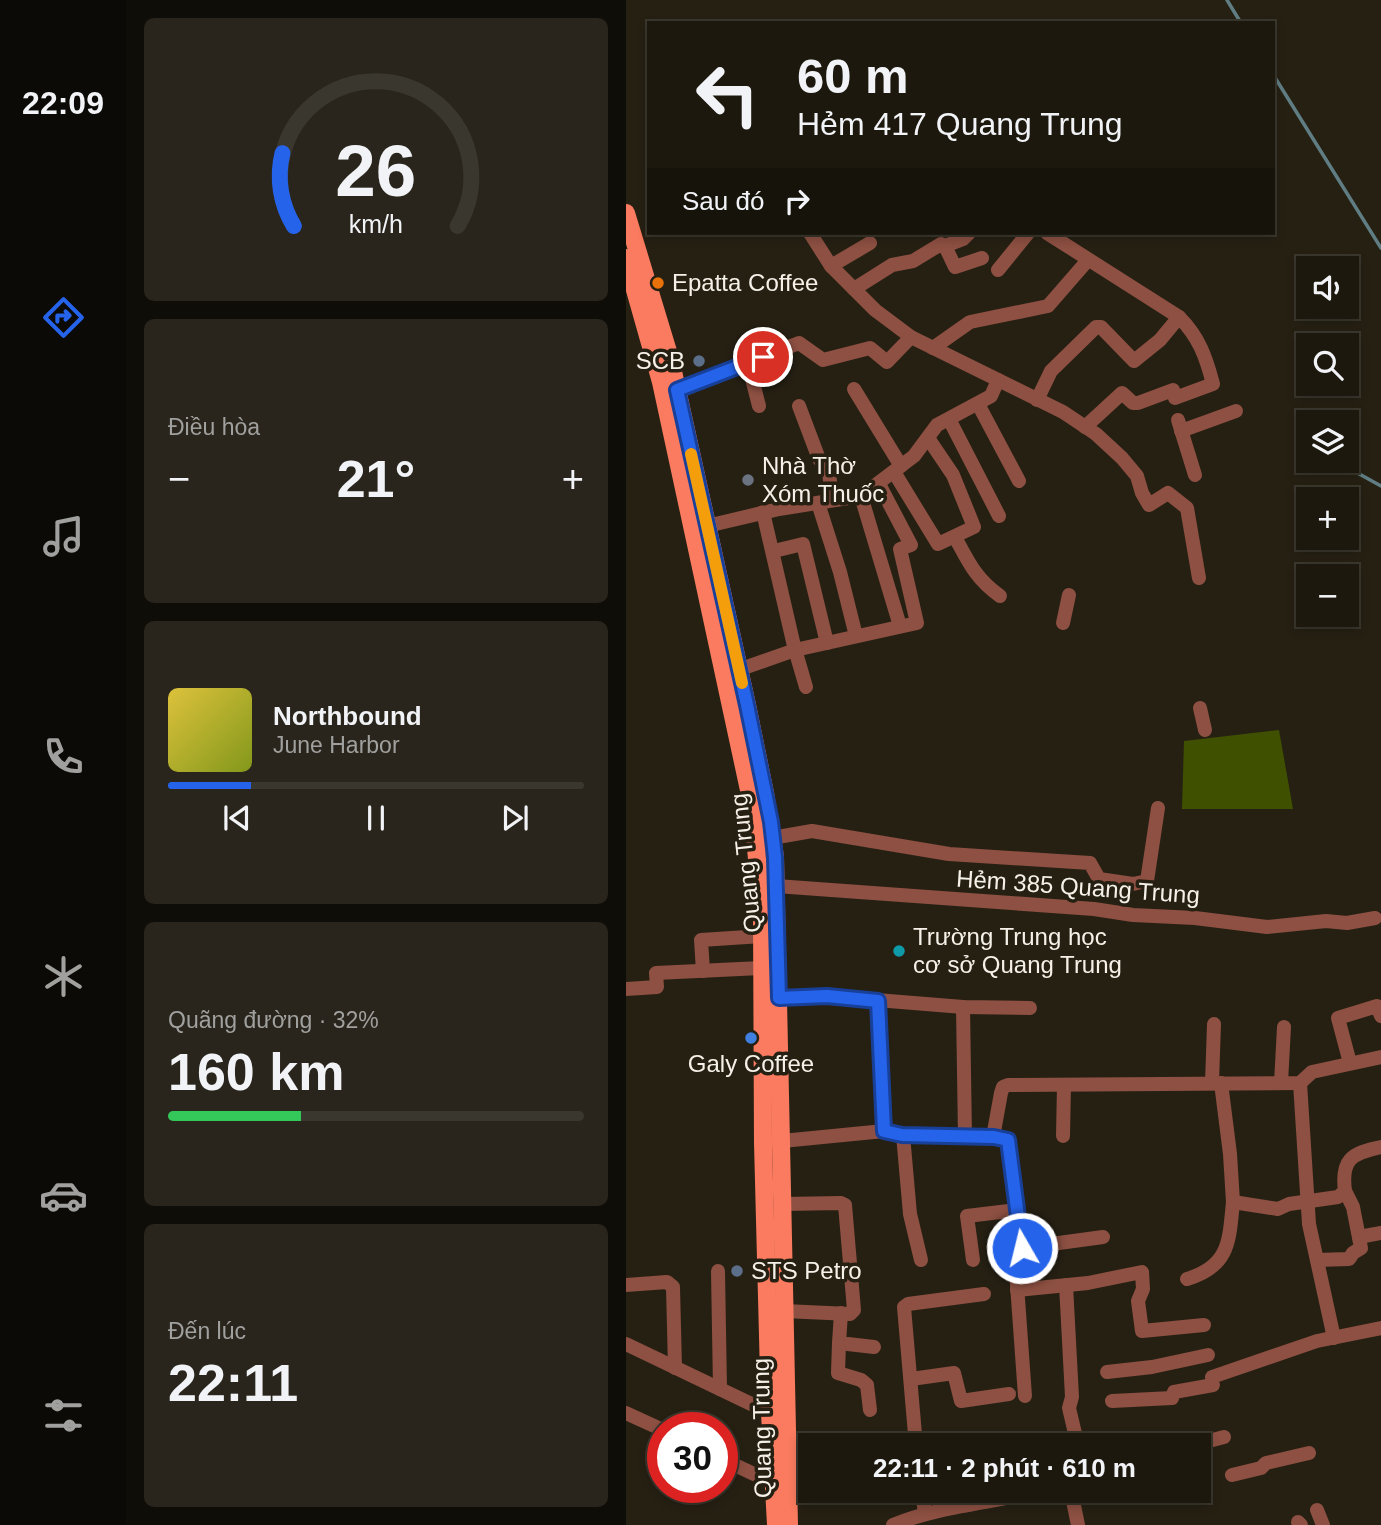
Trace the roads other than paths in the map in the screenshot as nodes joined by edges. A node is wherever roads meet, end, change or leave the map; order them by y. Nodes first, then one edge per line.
1 (626, 213) edge
2 (811, 235) edge
3 (967, 235) edge
4 (1026, 235) edge
5 (1050, 235) edge
6 (870, 243) dead end
7 (945, 246) junction
8 (626, 258) edge
9 (982, 258) dead end
10 (1088, 260) junction
11 (831, 266) junction
12 (998, 270) dead end
13 (854, 289) junction
14 (1085, 315) dead end
15 (1179, 317) junction
16 (1096, 327) junction
17 (911, 337) junction
18 (933, 348) junction
19 (661, 349) junction
20 (748, 363) junction
21 (998, 380) junction
22 (854, 389) dead end
23 (677, 390) junction
24 (1037, 400) junction
25 (978, 404) junction
26 (759, 406) dead end
27 (799, 406) dead end
28 (1236, 411) dead end
29 (949, 419) junction
30 (1085, 427) junction
31 (928, 438) junction
32 (898, 469) junction
33 (1195, 475) dead end
34 (1019, 481) dead end
35 (879, 484) junction
36 (861, 496) junction
37 (825, 501) junction
38 (764, 512) junction
39 (999, 516) dead end
40 (707, 526) junction
41 (829, 537) junction
42 (955, 537) junction
43 (803, 544) junction
44 (774, 551) junction
45 (1199, 578) dead end
46 (1069, 595) dead end
47 (1000, 596) dead end
48 (1063, 623) dead end
49 (900, 626) junction
50 (856, 636) junction
51 (827, 643) junction
52 (795, 650) junction
53 (738, 670) junction
54 (806, 687) dead end
55 (1200, 708) dead end
56 (1205, 730) dead end
57 (1158, 808) dead end
58 (764, 839) junction
59 (776, 886) junction
60 (1375, 918) dead end
61 (762, 936) junction
62 (761, 968) junction
63 (703, 971) junction
64 (626, 989) edge
65 (779, 998) junction
66 (878, 1001) junction
67 (963, 1007) junction
68 (1030, 1008) dead end
69 (1380, 1016) edge
70 (1214, 1024) dead end
71 (1284, 1027) dead end
72 (1380, 1057) edge
73 (1350, 1063) junction
74 (1216, 1083) junction
75 (1281, 1083) junction
76 (1300, 1083) junction
77 (1064, 1085) junction
78 (884, 1131) junction
79 (902, 1135) junction
80 (1064, 1136) dead end
81 (965, 1137) junction
82 (1001, 1138) junction
83 (782, 1141) junction
84 (763, 1143) junction
85 (1380, 1147) edge
86 (1345, 1191) junction
87 (1233, 1202) junction
88 (1307, 1202) junction
89 (783, 1204) junction
90 (1017, 1210) junction
91 (1380, 1233) edge
92 (1103, 1237) dead end
93 (1359, 1237) junction
94 (1022, 1248) junction
95 (921, 1260) dead end
96 (973, 1260) dead end
97 (1317, 1260) junction
98 (718, 1271) dead end
99 (1188, 1279) dead end
100 (626, 1285) edge
101 (1066, 1285) junction
102 (1017, 1290) junction
103 (984, 1294) dead end
104 (784, 1311) junction
105 (841, 1313) junction
106 (1204, 1325) dead end
107 (1380, 1328) edge
108 (1334, 1338) junction
109 (839, 1343) junction
110 (626, 1344) edge
111 (874, 1347) dead end
112 (1208, 1355) dead end
113 (675, 1367) junction
114 (1107, 1372) dead end
115 (911, 1378) junction
116 (720, 1389) junction
117 (1009, 1394) dead end
118 (1025, 1396) dead end
119 (1112, 1401) dead end
120 (870, 1410) dead end
121 (626, 1413) edge
122 (771, 1413) junction
123 (647, 1423) edge
124 (915, 1433) edge
125 (1075, 1433) edge
126 (1224, 1437) dead end
127 (1211, 1440) edge
128 (1309, 1453) dead end
129 (738, 1466) edge
130 (1232, 1475) dead end
131 (781, 1485) junction
132 (924, 1503) edge
133 (990, 1503) edge
134 (1073, 1503) edge
135 (1317, 1510) dead end
136 (925, 1514) junction
137 (776, 1525) edge
138 (789, 1525) edge
139 (893, 1525) edge
140 (1078, 1525) edge
141 (1323, 1525) edge

1 - 19 main road, Quang Trung
2 - 11 street
3 - 7 street
4 - 12 street
5 - 10 street
6 - 11 street
7 - 9 street
7 - 13 street
8 - 19 main road, Quang Trung
10 - 15 street
10 - 18 street
11 - 13 street
13 - 17 street
14 - 16 street
15 - 16 street
15 - 30 street
16 - 24 street
17 - 18 street
17 - 20 street
18 - 21 street
19 - 23 main road, Quang Trung
19 - 58 main road, Quang Trung
20 - 23 street
20 - 26 street
21 - 24 street
21 - 25 street
22 - 32 street
23 - 40 main road, Quang Trung
24 - 30 street
25 - 29 street
25 - 34 street
27 - 37 street
28 - 33 street
29 - 31 street
29 - 39 street
30 - 45 street
31 - 32 street
31 - 42 street
32 - 35 street
32 - 42 street
35 - 36 street
35 - 49 street
36 - 37 street
36 - 49 street
37 - 38 street
37 - 41 street
38 - 40 street
38 - 44 street
40 - 53 main road, Quang Trung
41 - 43 street
41 - 50 street
42 - 47 street
43 - 44 street
43 - 51 street
44 - 52 street
46 - 48 street
49 - 50 street
50 - 51 street
51 - 52 street
52 - 53 street
52 - 54 street
53 - 58 main road, Quang Trung
55 - 56 street
57 - 58 street
58 - 59 main road, Quang Trung
58 - 61 main road, Quang Trung
59 - 60 street, Hẻm 385 Quang Trung
59 - 65 main road, Quang Trung
61 - 62 main road, Quang Trung
61 - 63 street
62 - 63 street
62 - 84 main road, Quang Trung
63 - 64 street
65 - 66 street
65 - 83 main road, Quang Trung
66 - 67 street
66 - 78 street
67 - 68 street
67 - 81 street
69 - 73 street
70 - 74 street
71 - 75 street
72 - 73 street
73 - 76 street
74 - 75 street
74 - 77 street
74 - 87 street
75 - 76 street
76 - 88 street
77 - 80 street
77 - 82 street
78 - 79 street
78 - 83 street
79 - 81 street
79 - 95 street
81 - 82 street
82 - 90 street
83 - 84 main road
83 - 89 main road, Quang Trung
84 - 122 main road, Quang Trung
85 - 86 street
86 - 88 street
86 - 93 street
87 - 88 street
87 - 99 street
88 - 97 street
89 - 104 main road, Quang Trung
89 - 105 street
90 - 94 street
90 - 96 street
91 - 93 street
92 - 94 street
93 - 97 street
94 - 102 street
97 - 108 street
98 - 116 street
100 - 113 street
101 - 102 street
101 - 106 street
101 - 125 street
102 - 118 street
103 - 115 street
104 - 105 street
104 - 131 main road, Quang Trung
105 - 109 street
107 - 108 street
108 - 119 street
109 - 111 street
109 - 120 street
110 - 113 street
112 - 114 street
113 - 116 street
115 - 117 street
115 - 124 street
116 - 122 street
121 - 123 street
122 - 131 main road, Quang Trung
126 - 127 street
128 - 130 street
129 - 131 street
131 - 137 main road, Quang Trung
131 - 138 main road, Quang Trung
132 - 136 street
133 - 136 street
134 - 140 street
135 - 141 street
136 - 139 street

